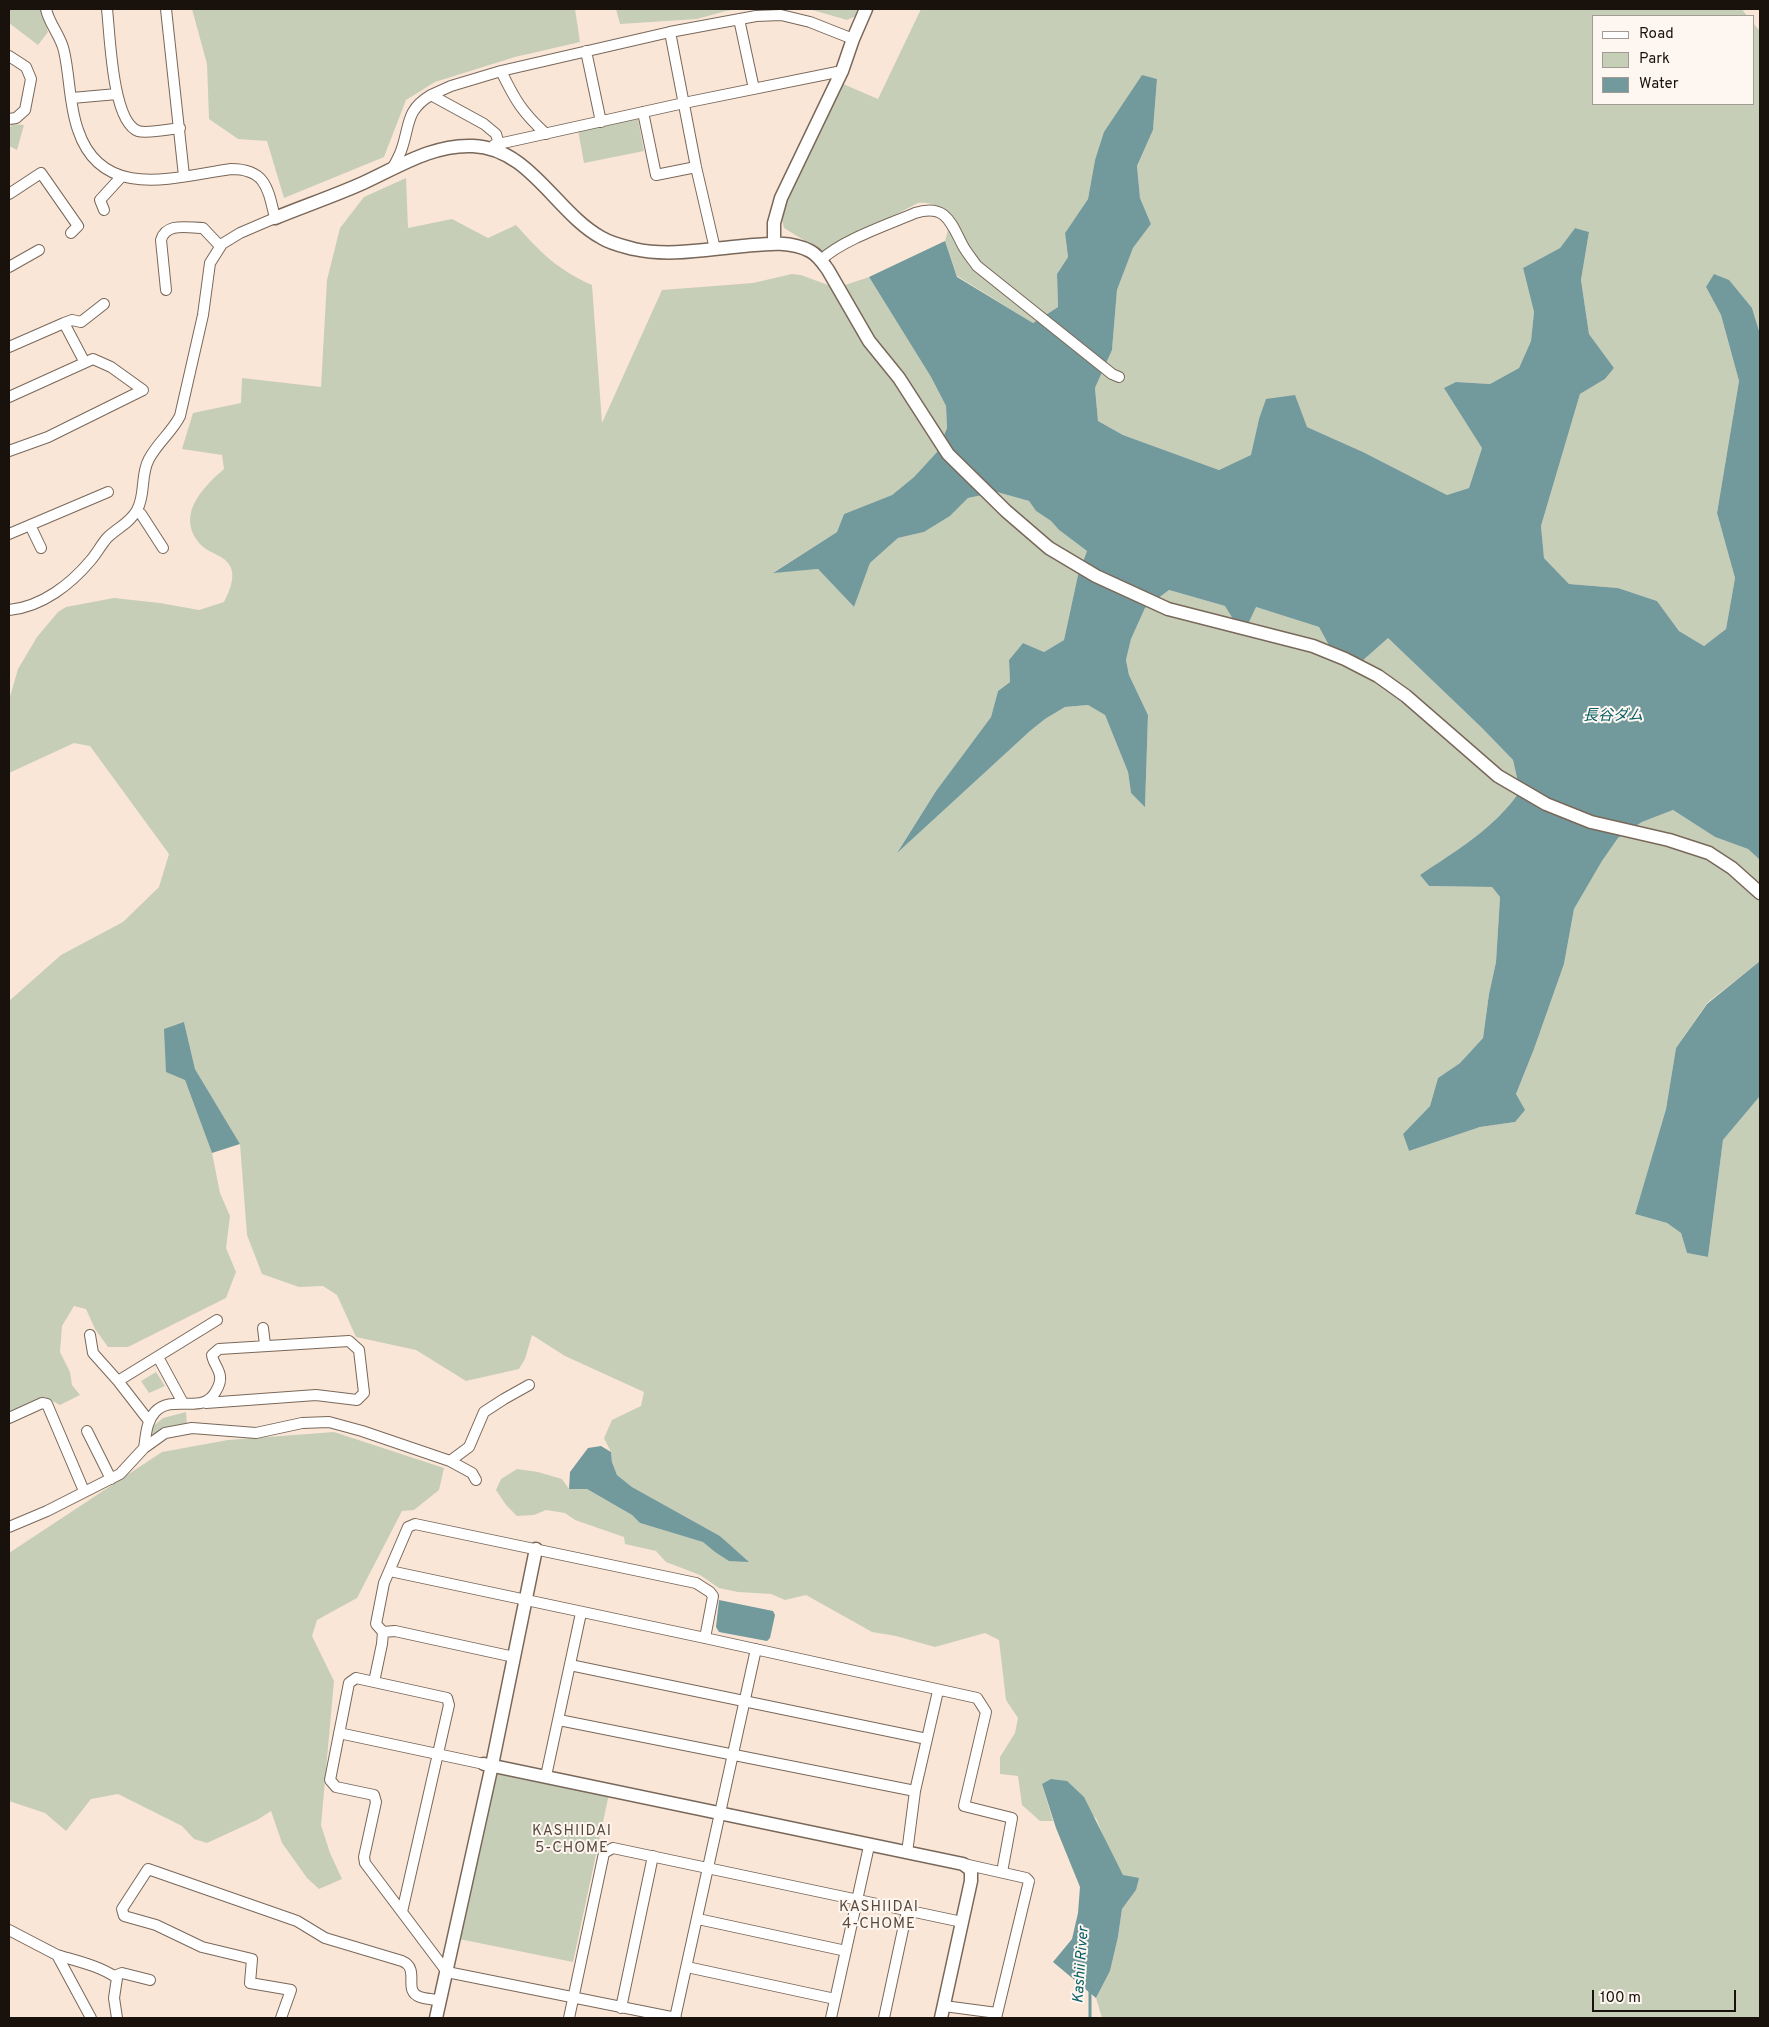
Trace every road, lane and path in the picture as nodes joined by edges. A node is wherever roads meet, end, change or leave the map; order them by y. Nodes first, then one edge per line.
1 (46, 9) edge
2 (107, 9) edge
3 (166, 9) edge
4 (866, 9) edge
5 (739, 19) junction
6 (670, 32) junction
7 (853, 39) junction
8 (586, 51) junction
9 (9, 56) edge
10 (501, 71) junction
11 (842, 71) junction
12 (754, 88) junction
13 (117, 94) junction
14 (431, 95) junction
15 (72, 98) junction
16 (684, 103) junction
17 (643, 112) junction
18 (9, 119) edge
19 (601, 122) junction
20 (180, 128) junction
21 (546, 134) junction
22 (494, 146) junction
23 (696, 167) junction
24 (392, 169) junction
25 (122, 176) junction
26 (184, 176) junction
27 (9, 194) edge
28 (104, 210) dead end
29 (275, 218) junction
30 (71, 233) dead end
31 (774, 243) junction
32 (220, 246) junction
33 (714, 249) junction
34 (39, 250) dead end
35 (821, 260) junction
36 (9, 267) edge
37 (166, 290) dead end
38 (104, 304) dead end
39 (64, 323) junction
40 (9, 347) edge
41 (84, 362) junction
42 (1116, 375) dead end
43 (9, 397) edge
44 (9, 451) edge
45 (108, 492) dead end
46 (137, 511) junction
47 (30, 525) junction
48 (9, 534) edge
49 (41, 548) dead end
50 (163, 548) dead end
51 (9, 610) edge
52 (1760, 893) edge
53 (217, 1320) dead end
54 (263, 1328) dead end
55 (90, 1335) dead end
56 (265, 1345) junction
57 (158, 1357) junction
58 (118, 1382) junction
59 (530, 1385) dead end
60 (183, 1403) junction
61 (206, 1403) junction
62 (9, 1418) edge
63 (149, 1421) junction
64 (87, 1431) dead end
65 (144, 1448) junction
66 (450, 1460) junction
67 (111, 1479) junction
68 (476, 1480) dead end
69 (84, 1491) junction
70 (9, 1527) edge
71 (536, 1549) junction
72 (390, 1571) junction
73 (526, 1600) junction
74 (581, 1613) junction
75 (383, 1632) junction
76 (705, 1638) junction
77 (756, 1649) junction
78 (514, 1657) junction
79 (570, 1665) junction
80 (374, 1682) junction
81 (938, 1691) junction
82 (745, 1702) junction
83 (559, 1720) junction
84 (339, 1733) junction
85 (927, 1739) junction
86 (438, 1754) junction
87 (733, 1756) junction
88 (488, 1765) junction
89 (546, 1776) junction
90 (915, 1791) junction
91 (720, 1814) junction
92 (869, 1846) junction
93 (907, 1853) junction
94 (653, 1856) junction
95 (963, 1864) junction
96 (708, 1868) junction
97 (1002, 1872) junction
98 (857, 1900) junction
99 (907, 1911) junction
100 (402, 1912) junction
101 (698, 1919) junction
102 (962, 1922) junction
103 (9, 1930) edge
104 (846, 1951) junction
105 (57, 1955) junction
106 (687, 1967) junction
107 (447, 1972) junction
108 (114, 1976) junction
109 (150, 1980) dead end
110 (573, 1998) junction
111 (835, 1999) junction
112 (440, 2001) junction
113 (621, 2008) junction
114 (943, 2012) edge
115 (996, 2016) edge
116 (91, 2018) edge
117 (117, 2018) edge
118 (282, 2018) edge
119 (436, 2018) edge
120 (569, 2018) edge
121 (675, 2018) edge
122 (831, 2018) edge
123 (884, 2018) edge

1 - 15 street
2 - 13 street
3 - 20 street
4 - 7 street
5 - 6 street
5 - 7 street
5 - 12 street
6 - 8 street
6 - 16 street
7 - 11 street
8 - 10 street
8 - 19 street
9 - 18 street
10 - 14 street
10 - 21 street
11 - 12 street
11 - 31 street
12 - 16 street
13 - 15 street
13 - 20 street
14 - 22 street
14 - 24 street
15 - 25 street
16 - 17 street
16 - 23 street
17 - 19 street
17 - 23 street
19 - 21 street
20 - 26 street
21 - 22 street
22 - 24 street
22 - 33 street
23 - 33 street
24 - 29 street
25 - 26 street
25 - 28 street
26 - 29 street
27 - 30 street
29 - 32 street
31 - 33 street
31 - 35 street
32 - 37 street
32 - 46 street
34 - 36 street
35 - 42 street
35 - 52 street
38 - 39 street
39 - 40 street
39 - 41 street
41 - 43 street
41 - 44 street
45 - 47 street
46 - 50 street
46 - 51 street
47 - 48 street
47 - 49 street
53 - 57 street
54 - 56 street
55 - 58 street
56 - 61 street
56 - 61 street
57 - 58 street
57 - 60 street
58 - 63 street
59 - 66 street
60 - 61 street
60 - 63 street
62 - 69 street
63 - 65 street
64 - 67 street
65 - 66 street
65 - 67 street
66 - 68 street
67 - 69 street
69 - 70 street
71 - 72 street
71 - 73 street
71 - 76 street
72 - 73 street
72 - 75 street
73 - 74 street
73 - 78 street
74 - 76 street
74 - 79 street
75 - 78 street
75 - 80 street
76 - 77 street
77 - 81 street
77 - 82 street
78 - 88 street
79 - 82 street
79 - 83 street
80 - 84 street
80 - 86 street
81 - 85 street
81 - 97 street
82 - 85 street
82 - 87 street
83 - 87 street
83 - 89 street
84 - 86 street
84 - 100 street
85 - 90 street
86 - 88 street
86 - 100 street
87 - 90 street
87 - 91 street
88 - 89 street
88 - 107 street
89 - 91 street
90 - 93 street
91 - 92 street
91 - 96 street
92 - 93 street
92 - 98 street
93 - 95 street
94 - 96 street
94 - 110 street
94 - 113 street
95 - 97 street
95 - 102 street
96 - 98 street
96 - 101 street
97 - 115 street
98 - 99 street
98 - 104 street
99 - 102 street
99 - 123 street
100 - 107 street
101 - 104 street
101 - 106 street
102 - 114 street
103 - 105 street
104 - 111 street
105 - 108 street
105 - 116 street
106 - 111 street
106 - 121 street
107 - 110 street
107 - 112 street
108 - 109 street
108 - 117 street
110 - 113 street
110 - 120 street
111 - 122 street
112 - 118 street
112 - 119 street
113 - 121 street
114 - 115 street

